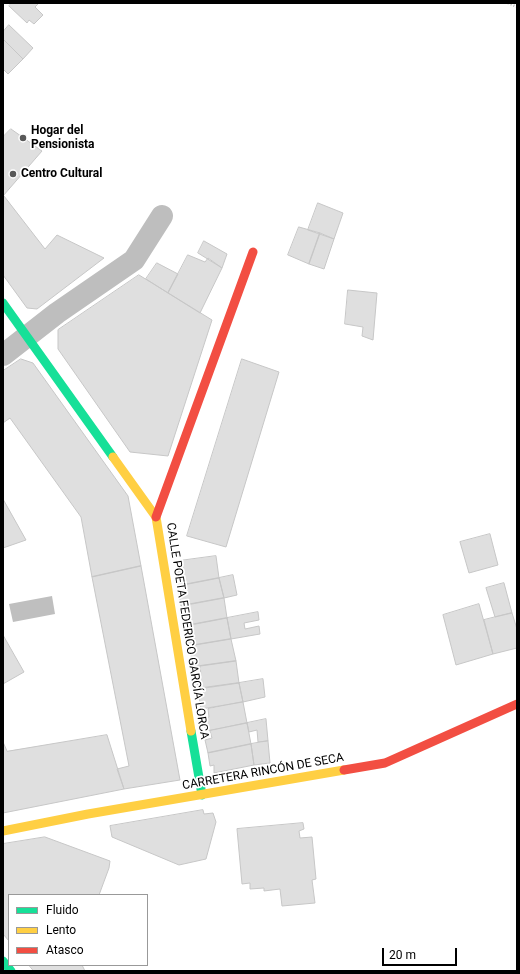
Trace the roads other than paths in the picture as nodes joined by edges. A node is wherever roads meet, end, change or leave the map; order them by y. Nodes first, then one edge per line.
1 (162, 216) dead end
2 (254, 252) dead end
3 (3, 303) edge
4 (27, 336) junction
5 (3, 354) edge
6 (156, 517) junction
7 (517, 704) edge
8 (202, 795) junction
9 (3, 831) edge
10 (3, 961) edge
11 (11, 971) edge

1 - 4 street
2 - 6 street
3 - 4 street, CALLE POETA FEDERICO GARCÍA LORCA
4 - 5 street
4 - 6 street, CALLE POETA FEDERICO GARCÍA LORCA
6 - 8 street, CALLE POETA FEDERICO GARCÍA LORCA
7 - 8 street, CARRETERA RINCÓN DE SECA
8 - 9 street, CARRETERA RINCÓN DE SECA
10 - 11 street

